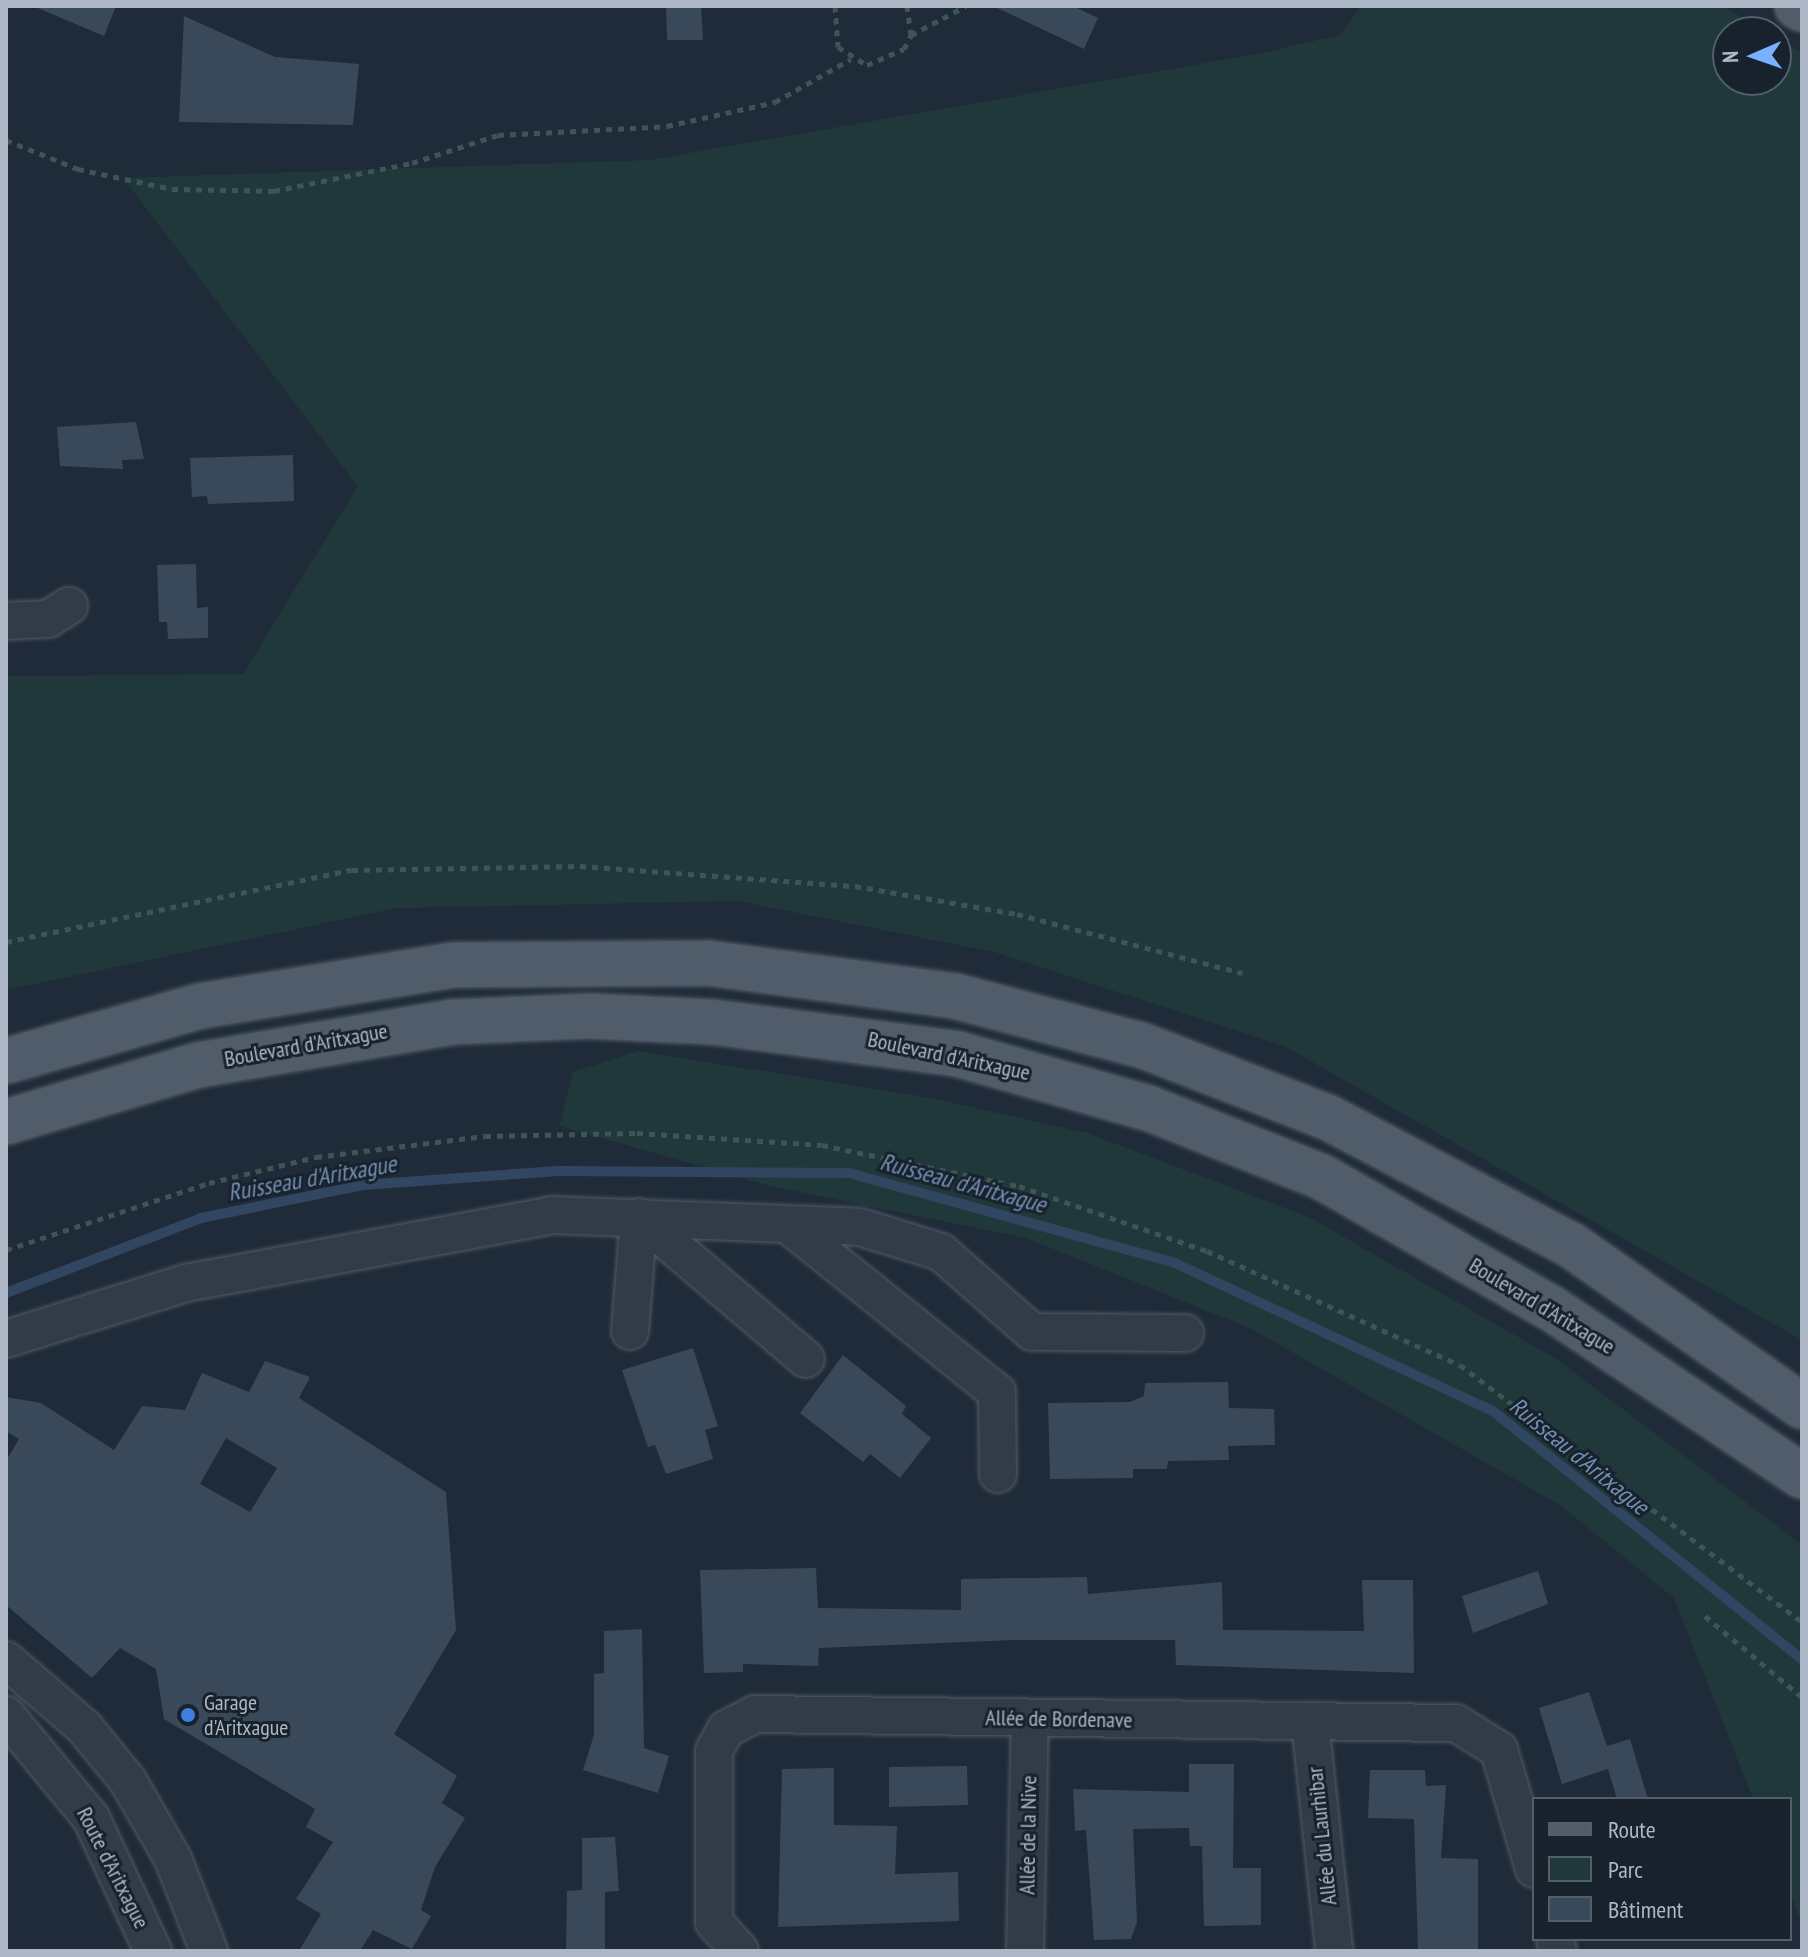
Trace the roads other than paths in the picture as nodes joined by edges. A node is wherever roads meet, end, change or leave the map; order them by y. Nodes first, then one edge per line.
1 (1797, 6) edge
2 (1802, 9) edge
3 (69, 606) dead end
4 (6, 621) edge
5 (6, 1061) edge
6 (6, 1122) edge
7 (639, 1217) junction
8 (787, 1224) junction
9 (630, 1331) dead end
10 (1185, 1333) dead end
11 (6, 1339) edge
12 (806, 1359) dead end
13 (1802, 1406) edge
14 (998, 1474) dead end
15 (1802, 1476) edge
16 (6, 1660) edge
17 (6, 1715) edge
18 (1030, 1719) junction
19 (1310, 1721) junction
20 (1532, 1862) edge
21 (153, 1951) edge
22 (209, 1951) edge
23 (740, 1951) edge
24 (1025, 1951) edge
25 (1334, 1951) edge

1 - 2 main road
3 - 4 street
5 - 13 main road
6 - 15 main road, Boulevard d'Aritxague
7 - 8 street
7 - 9 street
7 - 11 street
7 - 12 street
8 - 10 street
8 - 14 street
16 - 22 street
17 - 21 street, Route d'Aritxague
18 - 19 street, Allée de Bordenave
18 - 23 street, Allée de Bordenave
18 - 24 street, Allée de la Nive
19 - 20 street, Allée de Bordenave
19 - 25 street, Allée du Laurhibar

